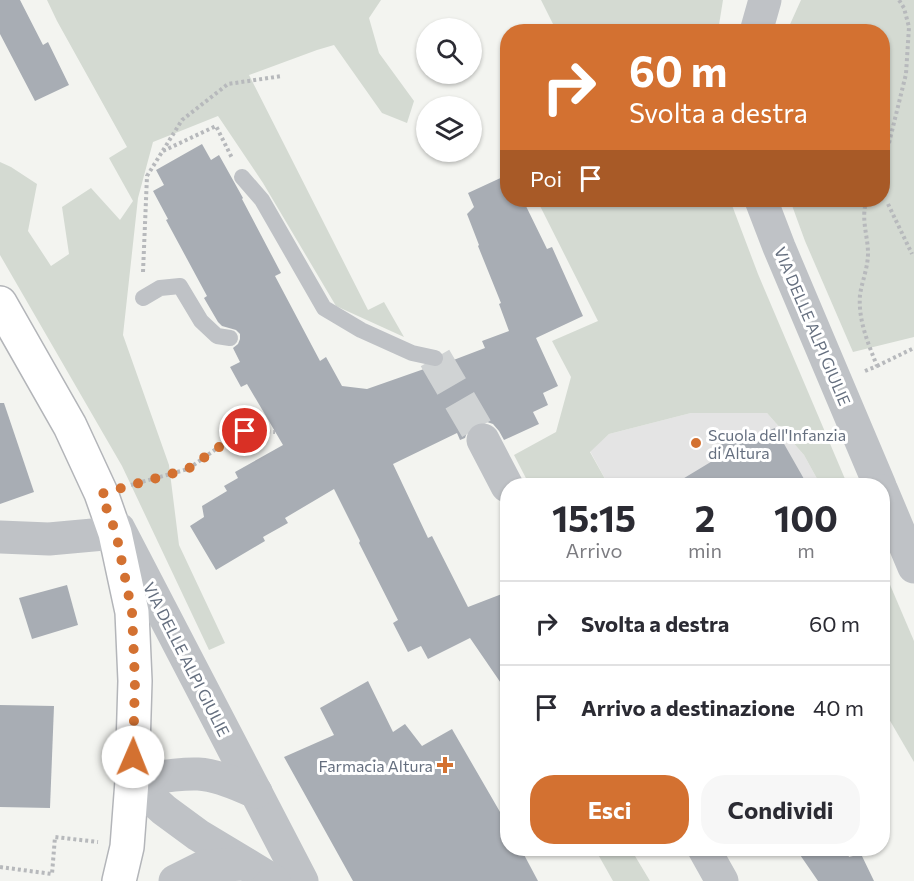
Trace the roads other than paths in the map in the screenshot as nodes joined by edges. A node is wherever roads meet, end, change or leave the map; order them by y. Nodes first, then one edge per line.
1 (765, 0) edge
2 (758, 24) edge
3 (242, 177) road end
4 (764, 207) edge
5 (143, 298) road end
6 (0, 303) edge
7 (230, 338) dead end
8 (435, 357) dead end
9 (483, 440) tunnel mouth
10 (503, 478) edge
11 (877, 478) edge
12 (101, 494) junction
13 (890, 510) edge
14 (116, 533) junction
15 (0, 537) edge
16 (914, 567) edge
17 (132, 781) junction
18 (256, 792) junction
19 (708, 856) edge
20 (245, 864) junction
21 (119, 881) edge
22 (175, 881) edge
23 (274, 881) edge
24 (302, 881) edge
25 (722, 881) edge

1 - 2 street
3 - 8 lane
4 - 11 street, VIA DELLE ALPI GIULIE
5 - 7 lane
6 - 12 main road
9 - 10 street
12 - 14 main road
12 - 18 street, VIA DELLE ALPI GIULIE
13 - 16 street
14 - 15 street
14 - 17 main road
17 - 18 street
17 - 20 street
17 - 21 main road
18 - 24 street, VIA DELLE ALPI GIULIE
19 - 25 street
20 - 22 street
20 - 23 street

